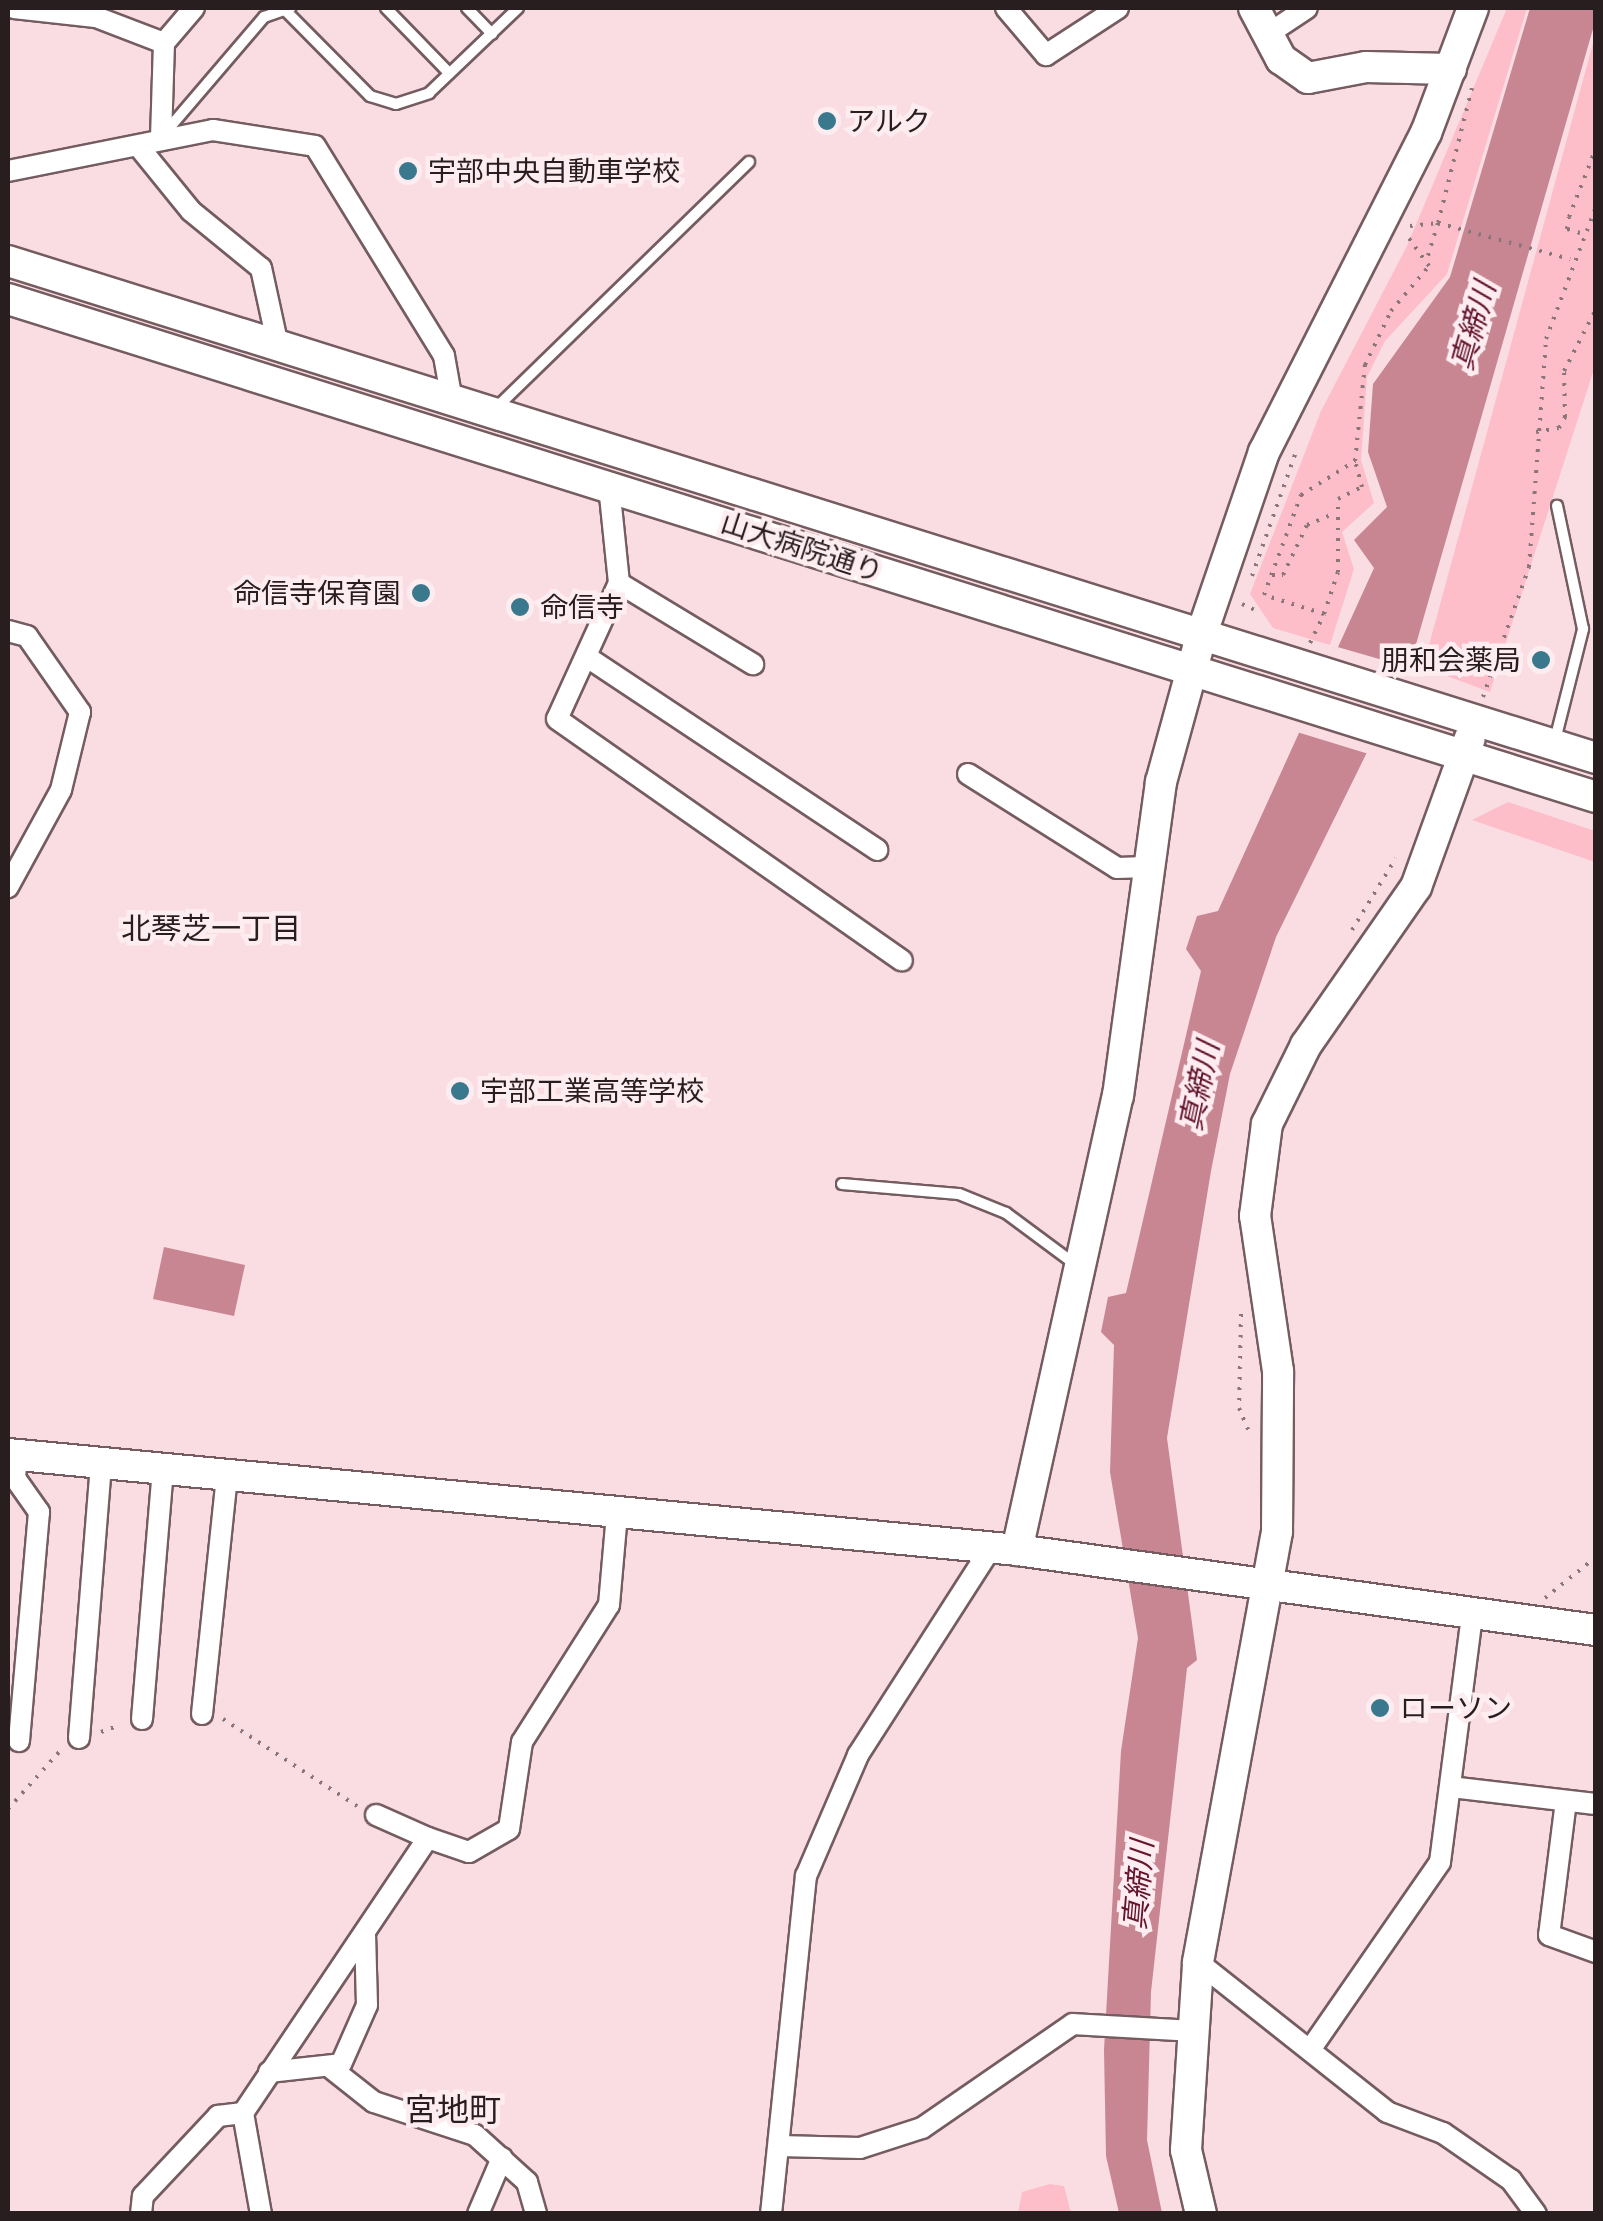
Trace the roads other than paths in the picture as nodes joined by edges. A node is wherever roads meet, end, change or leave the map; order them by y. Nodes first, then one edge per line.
1 (14, 8) edge
2 (194, 8) edge
3 (386, 8) edge
4 (468, 8) edge
5 (518, 8) edge
6 (1006, 8) edge
7 (1118, 8) edge
8 (1307, 8) edge
9 (1473, 8) edge
10 (287, 9) edge
11 (98, 12) edge
12 (1262, 20) edge
13 (492, 34) junction
14 (164, 43) junction
15 (448, 72) junction
16 (1460, 76) junction
17 (161, 138) junction
18 (139, 147) junction
19 (750, 162) dead end
20 (8, 171) edge
21 (8, 260) edge
22 (8, 300) edge
23 (278, 346) junction
24 (452, 401) junction
25 (490, 413) junction
26 (609, 486) junction
27 (1557, 506) dead end
28 (619, 583) junction
29 (8, 632) edge
30 (1202, 632) junction
31 (590, 659) junction
32 (752, 664) dead end
33 (1191, 670) junction
34 (1479, 710) junction
35 (1553, 744) junction
36 (1465, 755) junction
37 (1596, 758) edge
38 (968, 774) dead end
39 (1596, 798) edge
40 (878, 850) dead end
41 (1147, 867) junction
42 (8, 887) edge
43 (902, 961) dead end
44 (842, 1184) dead end
45 (1081, 1268) junction
46 (12, 1454) edge
47 (101, 1464) junction
48 (163, 1470) junction
49 (227, 1476) junction
50 (617, 1514) junction
51 (1004, 1549) junction
52 (1272, 1583) junction
53 (1472, 1616) junction
54 (1596, 1630) edge
55 (202, 1714) road end
56 (142, 1718) dead end
57 (79, 1738) dead end
58 (19, 1741) dead end
59 (1450, 1787) junction
60 (1566, 1801) junction
61 (1596, 1804) edge
62 (376, 1815) road end
63 (428, 1838) junction
64 (365, 1934) junction
65 (1596, 1952) edge
66 (1198, 1962) junction
67 (1184, 2031) junction
68 (1312, 2048) junction
69 (332, 2068) junction
70 (270, 2072) junction
71 (243, 2113) junction
72 (779, 2146) junction
73 (502, 2158) junction
74 (141, 2214) edge
75 (260, 2214) edge
76 (478, 2214) edge
77 (536, 2214) edge
78 (771, 2214) edge
79 (1200, 2214) edge
80 (1536, 2214) edge

1 - 11 street
2 - 14 street
3 - 15 lane
4 - 13 lane
5 - 13 lane
6 - 7 street
8 - 12 street
9 - 16 street
10 - 15 lane
10 - 17 lane
11 - 14 street
12 - 16 street
13 - 15 lane
14 - 17 street
16 - 30 street
17 - 18 street
17 - 24 street
18 - 20 street
18 - 23 street
19 - 25 lane
21 - 23 street, 山大病院通り
22 - 26 street, 山大病院通り
23 - 24 street, 山大病院通り
24 - 25 street, 山大病院通り
25 - 30 street, 山大病院通り
26 - 28 street
26 - 33 street, 山大病院通り
27 - 35 lane
28 - 31 street
28 - 32 street
29 - 42 street
30 - 33 street
30 - 34 street, 山大病院通り
31 - 40 street
31 - 43 street
33 - 36 street, 山大病院通り
33 - 41 street
34 - 35 street, 山大病院通り
34 - 36 street
35 - 37 street, 山大病院通り
36 - 39 street, 山大病院通り
36 - 52 street
38 - 41 street
41 - 45 street
44 - 45 lane
45 - 51 street
46 - 47 street
46 - 58 street
47 - 48 street
47 - 57 street
48 - 49 street
48 - 56 street
49 - 50 street
49 - 55 street
50 - 51 street
50 - 63 street
51 - 52 street
51 - 72 street
52 - 53 street
52 - 66 street
53 - 54 street
53 - 59 street
59 - 60 street
59 - 68 street
60 - 61 street
60 - 65 street
62 - 63 street
63 - 64 street
64 - 69 street
64 - 70 street
66 - 67 street
66 - 68 street
67 - 72 street
67 - 79 street
68 - 80 street
69 - 70 street
69 - 73 street
70 - 71 street
71 - 74 street
71 - 75 street
72 - 78 street
73 - 76 street
73 - 77 street

